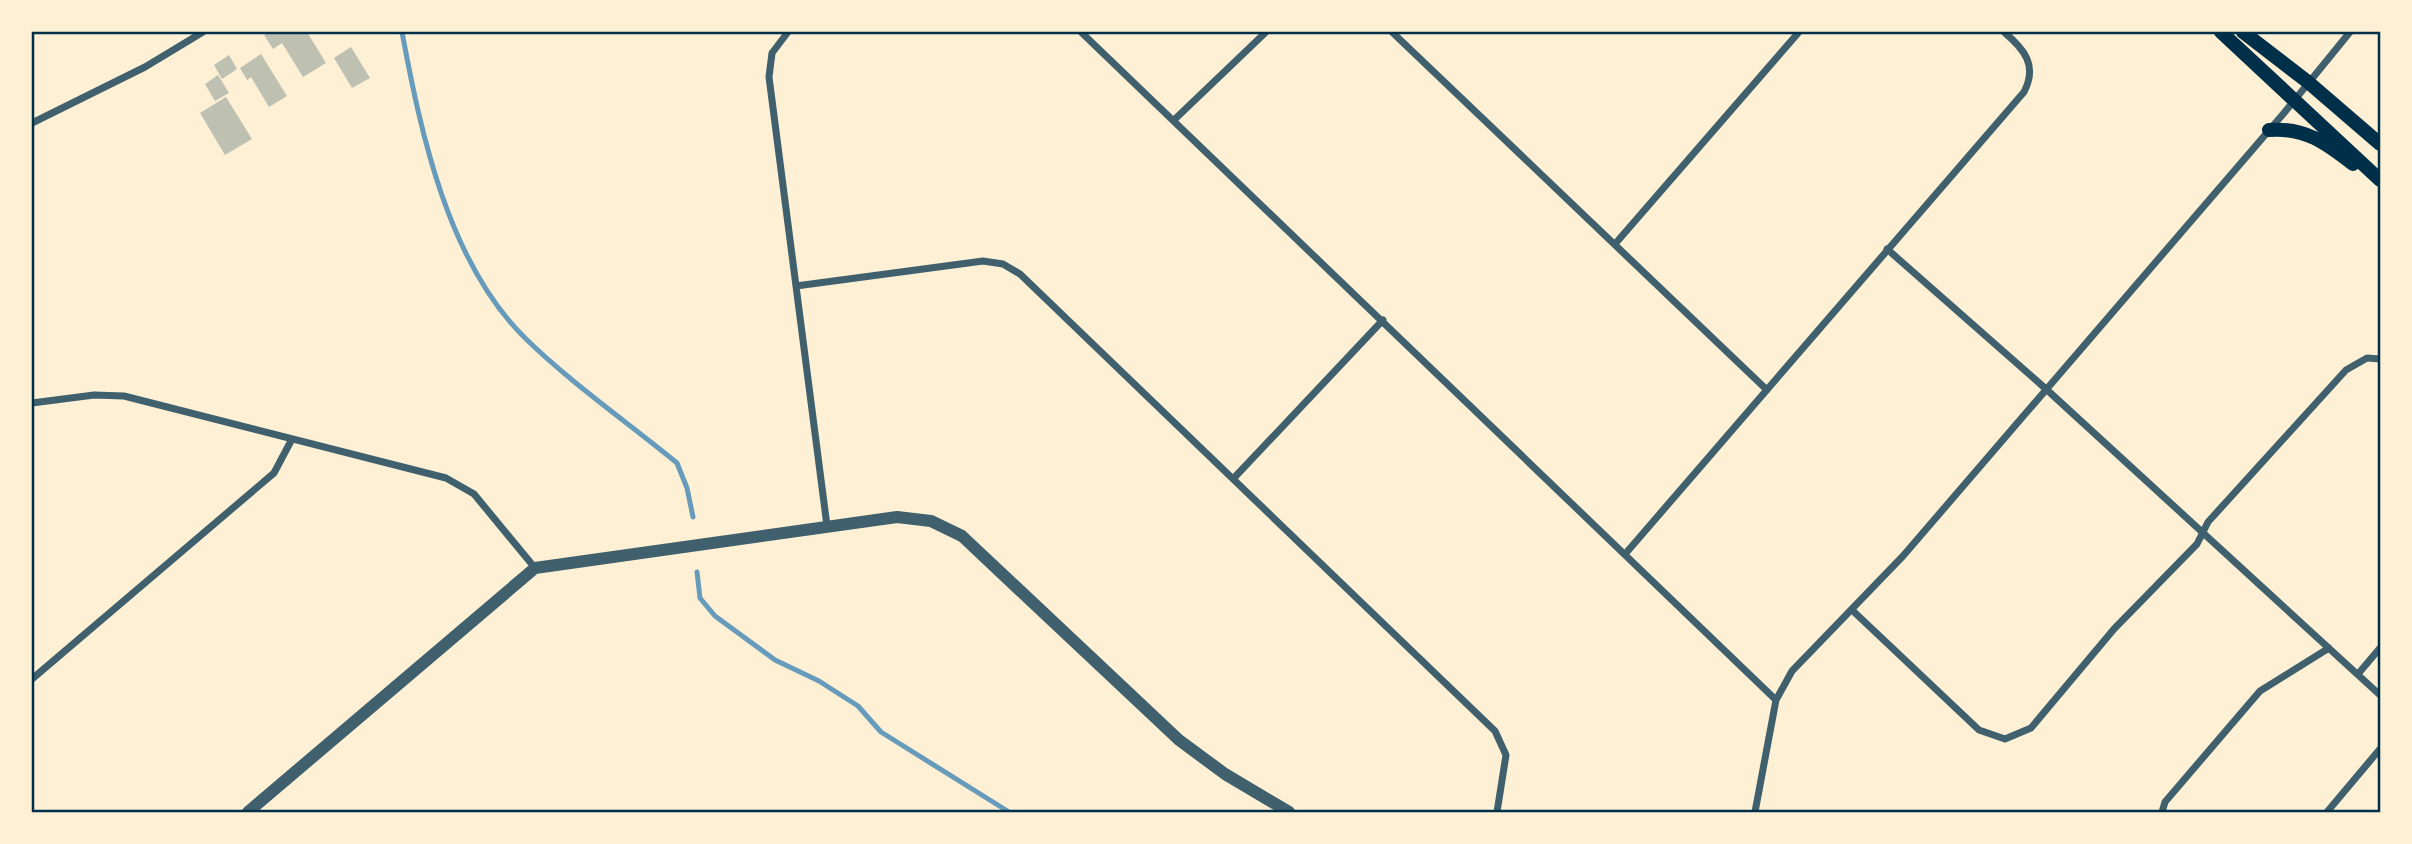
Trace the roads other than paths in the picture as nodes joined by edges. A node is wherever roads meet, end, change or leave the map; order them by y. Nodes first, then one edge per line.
1 (203, 32) edge
2 (788, 32) edge
3 (1081, 32) edge
4 (1266, 32) edge
5 (1392, 32) edge
6 (1799, 32) edge
7 (2004, 32) edge
8 (2221, 32) edge
9 (2243, 32) edge
10 (2350, 32) edge
11 (2308, 82) junction
12 (2295, 99) junction
13 (1174, 120) junction
14 (32, 123) edge
15 (2269, 130) junction
16 (2381, 144) edge
17 (2381, 180) edge
18 (2381, 187) edge
19 (1615, 244) junction
20 (1887, 249) junction
21 (796, 286) junction
22 (1383, 320) junction
23 (2381, 359) edge
24 (2046, 389) junction
25 (1767, 390) junction
26 (32, 403) edge
27 (292, 439) junction
28 (1233, 479) junction
29 (827, 526) junction
30 (2203, 532) junction
31 (1626, 553) junction
32 (535, 568) junction
33 (1852, 610) junction
34 (2329, 648) junction
35 (2381, 648) edge
36 (2358, 674) junction
37 (32, 679) edge
38 (2381, 695) edge
39 (1776, 700) junction
40 (2381, 750) edge
41 (248, 812) edge
42 (1289, 813) edge
43 (1497, 813) edge
44 (1755, 813) edge
45 (2162, 813) edge
46 (2327, 813) edge

1 - 14 street
2 - 21 street
3 - 13 street
4 - 13 street
5 - 19 street
6 - 19 street
7 - 20 street
8 - 12 main road
9 - 11 main road
10 - 11 street
11 - 12 street
11 - 16 main road
12 - 15 street
12 - 17 main road
13 - 22 street
15 - 18 main road
15 - 24 street
19 - 25 street
20 - 24 street
20 - 25 street
21 - 28 street
21 - 29 street
22 - 28 street
22 - 31 street
23 - 30 street
24 - 30 street
24 - 33 street
25 - 31 street
26 - 27 street
27 - 32 street
27 - 37 street
28 - 43 street
29 - 32 street
29 - 42 street
30 - 33 street
30 - 34 street
31 - 39 street
32 - 41 street
33 - 39 street
34 - 36 street
34 - 45 street
35 - 36 street
36 - 38 street
39 - 44 street
40 - 46 street

